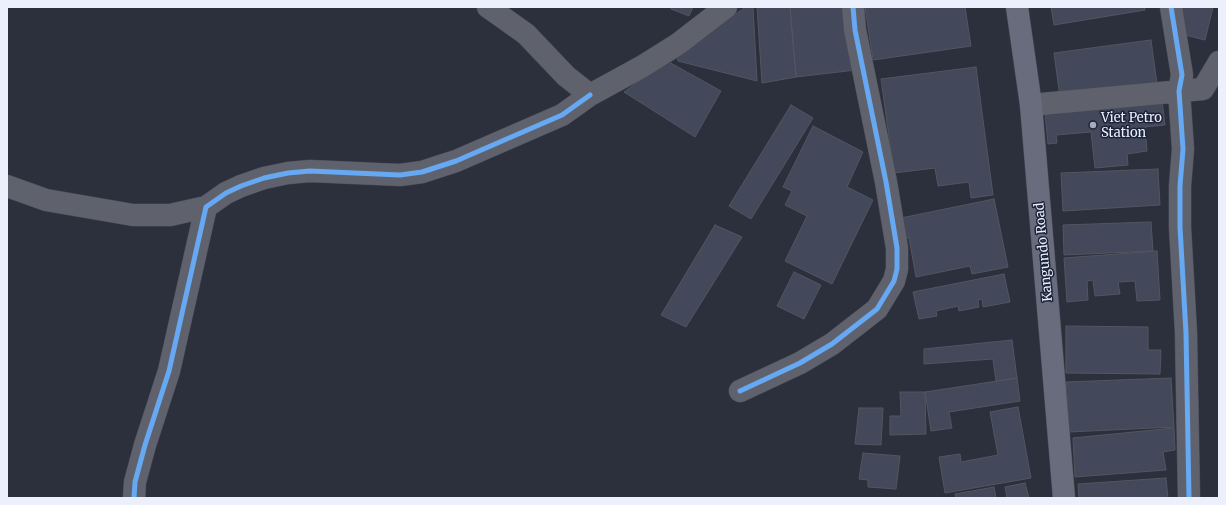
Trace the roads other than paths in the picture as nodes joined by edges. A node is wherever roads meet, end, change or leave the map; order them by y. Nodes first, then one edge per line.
1 (488, 7) edge
2 (726, 7) edge
3 (853, 7) edge
4 (1017, 7) edge
5 (1171, 7) edge
6 (1219, 62) edge
7 (1179, 91) junction
8 (1211, 92) edge
9 (590, 95) junction
10 (1032, 105) junction
11 (7, 186) edge
12 (206, 207) junction
13 (740, 391) dead end
14 (134, 498) edge
15 (1064, 498) edge
16 (1189, 498) edge

1 - 9 street
2 - 9 street
3 - 13 street
4 - 10 highway, Kangundo Road
5 - 7 street
6 - 8 street
7 - 8 street
7 - 10 street
7 - 16 street
9 - 12 street
10 - 15 highway, Kangundo Road
11 - 12 street
12 - 14 street

